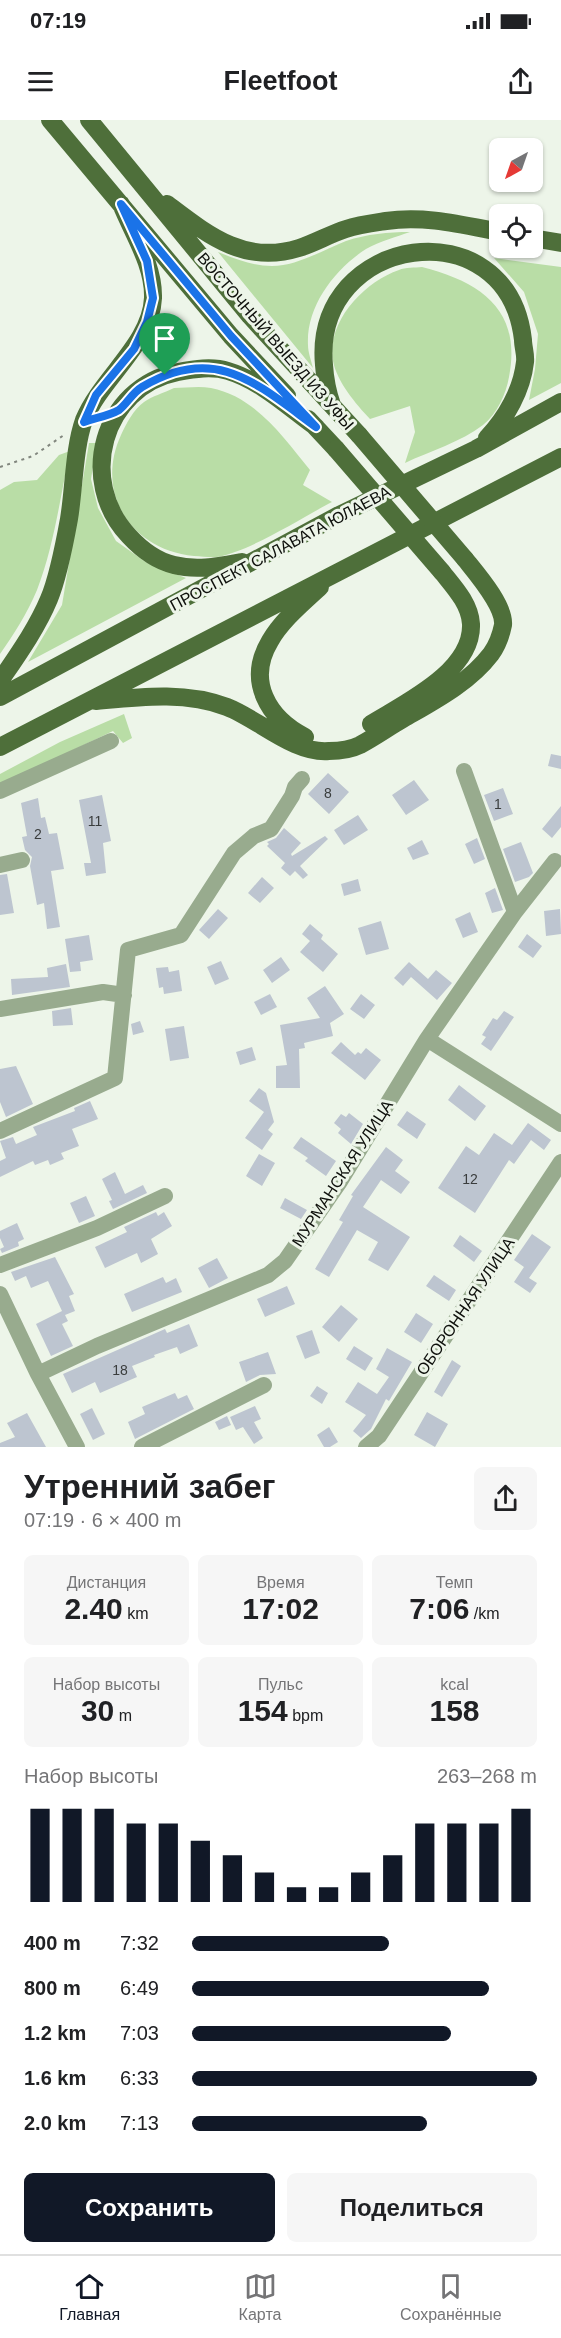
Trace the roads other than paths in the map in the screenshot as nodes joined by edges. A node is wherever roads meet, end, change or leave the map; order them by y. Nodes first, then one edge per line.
1 (50, 120) edge
2 (88, 120) edge
3 (144, 186) junction
4 (121, 204) junction
5 (489, 230) edge
6 (543, 240) edge
7 (561, 243) edge
8 (561, 402) edge
9 (332, 405) junction
10 (316, 427) junction
11 (476, 449) junction
12 (561, 457) edge
13 (259, 559) junction
14 (334, 573) junction
15 (0, 681) edge
16 (0, 697) edge
17 (88, 701) junction
18 (111, 741) dead end
19 (0, 747) edge
20 (464, 771) dead end
21 (302, 779) dead end
22 (0, 791) edge
23 (22, 860) dead end
24 (555, 861) dead end
25 (0, 865) edge
26 (515, 912) junction
27 (124, 996) junction
28 (0, 1009) edge
29 (427, 1039) junction
30 (561, 1124) edge
31 (0, 1131) edge
32 (561, 1162) edge
33 (165, 1196) dead end
34 (0, 1265) edge
35 (0, 1294) edge
36 (38, 1374) junction
37 (264, 1385) dead end
38 (77, 1447) edge
39 (142, 1447) edge
40 (366, 1447) edge

1 - 4 main road, ВОСТОЧНЫЙ ВЫЕЗД ИЗ УФЫ
2 - 3 main road, ВОСТОЧНЫЙ ВЫЕЗД ИЗ УФЫ
3 - 5 main road
3 - 9 main road, ВОСТОЧНЫЙ ВЫЕЗД ИЗ УФЫ
4 - 10 main road, ВОСТОЧНЫЙ ВЫЕЗД ИЗ УФЫ
4 - 15 main road
6 - 7 main road
8 - 11 main road, ПРОСПЕКТ САЛАВАТА ЮЛАЕВА
9 - 11 main road
9 - 17 main road, ВОСТОЧНЫЙ ВЫЕЗД ИЗ УФЫ, bridge
10 - 13 main road
10 - 14 main road, ВОСТОЧНЫЙ ВЫЕЗД ИЗ УФЫ, bridge
11 - 13 main road, ПРОСПЕКТ САЛАВАТА ЮЛАЕВА
12 - 14 main road
13 - 16 main road, ПРОСПЕКТ САЛАВАТА ЮЛАЕВА
14 - 17 main road
17 - 19 main road
18 - 22 street
20 - 26 street
21 - 27 street
23 - 25 street
24 - 26 street, МУРМАНСКАЯ УЛИЦА
26 - 29 street, МУРМАНСКАЯ УЛИЦА
27 - 28 street
27 - 31 street
29 - 30 street
29 - 36 street, МУРМАНСКАЯ УЛИЦА
32 - 40 street, ОБОРОННАЯ УЛИЦА
33 - 34 street
35 - 36 street
36 - 38 street
37 - 39 street

